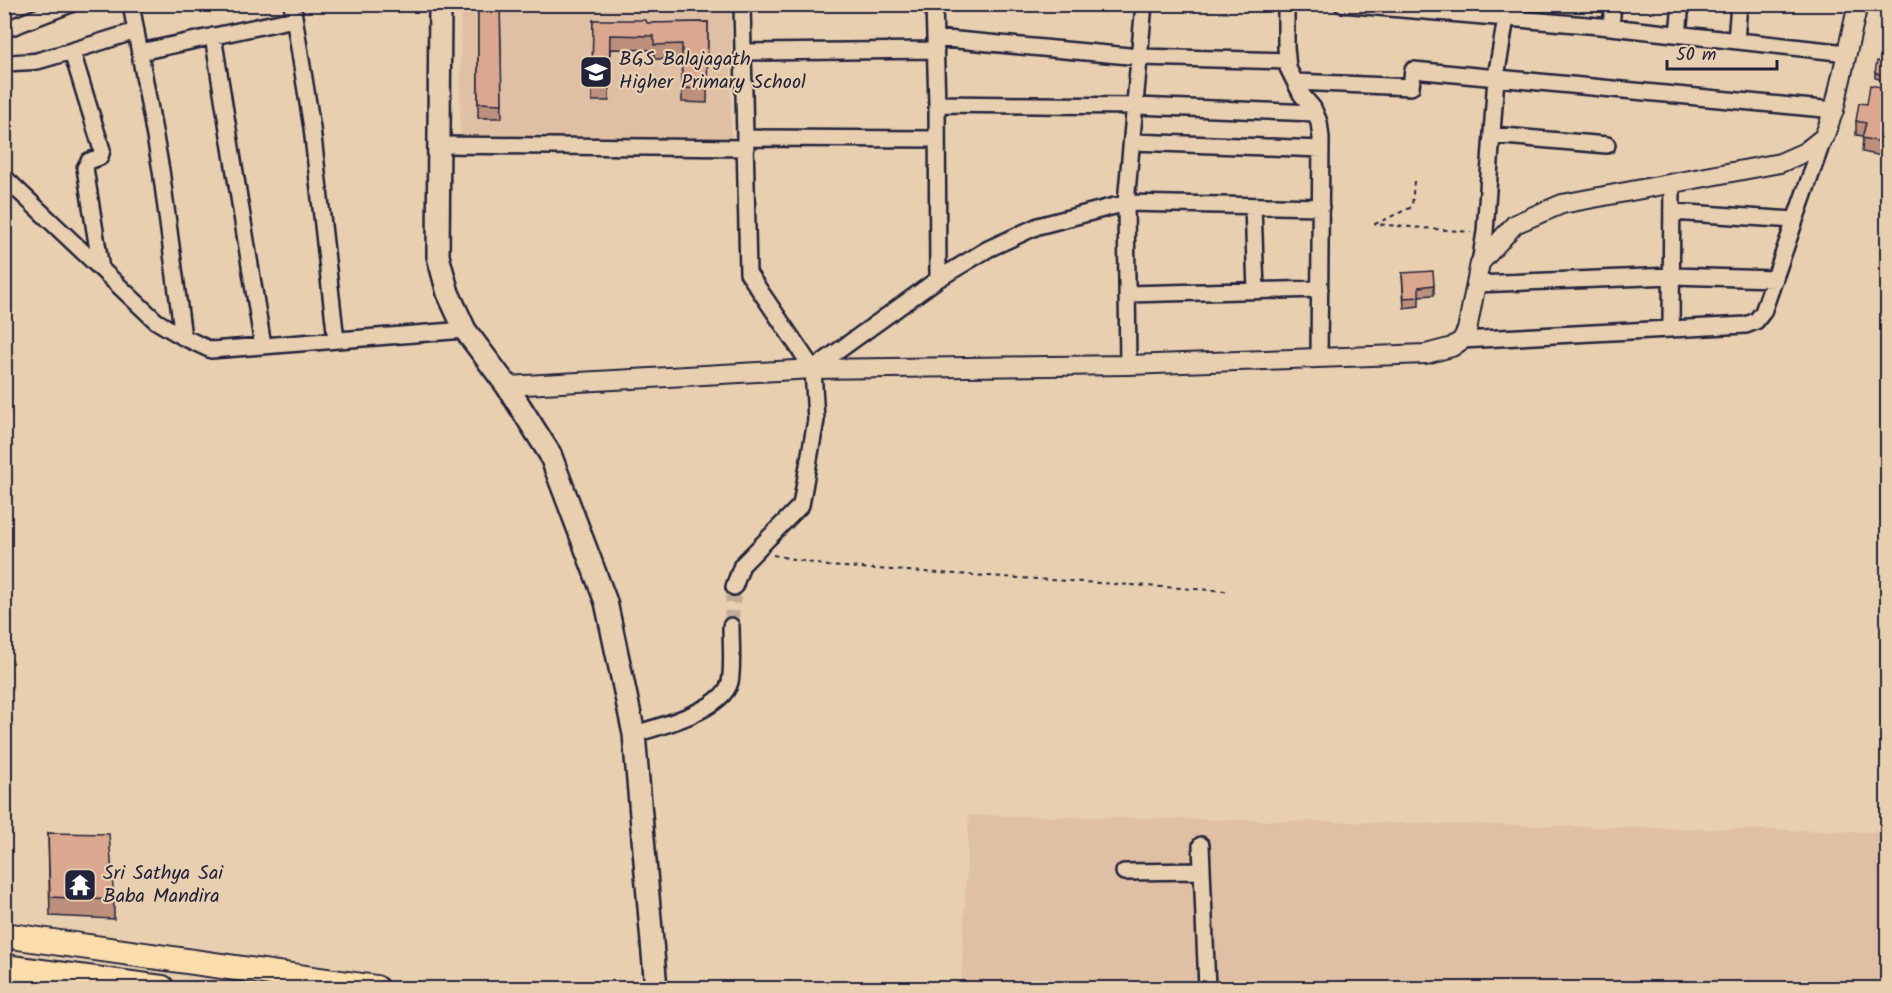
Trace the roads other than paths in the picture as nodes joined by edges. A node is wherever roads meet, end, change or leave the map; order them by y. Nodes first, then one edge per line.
1 (71, 4) edge
2 (131, 4) edge
3 (440, 4) edge
4 (742, 4) edge
5 (934, 4) edge
6 (1144, 4) edge
7 (1286, 4) edge
8 (1613, 4) edge
9 (1681, 4) edge
10 (1739, 4) edge
11 (1858, 4) edge
12 (1345, 5) edge
13 (1395, 7) edge
14 (1431, 8) edge
15 (293, 12) edge
16 (1506, 18) junction
17 (1611, 27) junction
18 (4, 30) edge
19 (136, 31) junction
20 (1678, 34) junction
21 (213, 36) junction
22 (1736, 41) junction
23 (935, 44) junction
24 (72, 52) junction
25 (140, 52) junction
26 (743, 52) junction
27 (1848, 53) junction
28 (1140, 57) junction
29 (1287, 61) junction
30 (4, 66) edge
31 (1496, 77) junction
32 (1295, 82) junction
33 (937, 104) junction
34 (1136, 106) junction
35 (1834, 110) junction
36 (1315, 113) junction
37 (1492, 135) junction
38 (1824, 137) junction
39 (937, 139) junction
40 (1133, 142) junction
41 (745, 143) junction
42 (1607, 145) dead end
43 (439, 146) junction
44 (1321, 149) junction
45 (4, 177) edge
46 (1672, 183) junction
47 (1126, 203) junction
48 (1253, 206) junction
49 (1321, 207) junction
50 (1672, 212) junction
51 (1795, 220) junction
52 (1480, 263) junction
53 (101, 269) junction
54 (1672, 276) junction
55 (938, 279) junction
56 (1775, 279) junction
57 (1476, 284) junction
58 (1320, 290) junction
59 (1256, 291) junction
60 (1128, 294) junction
61 (1671, 329) junction
62 (465, 330) junction
63 (183, 337) junction
64 (336, 340) junction
65 (1462, 340) junction
66 (263, 346) junction
67 (1318, 358) junction
68 (1128, 365) junction
69 (813, 369) junction
70 (507, 386) junction
71 (734, 587) tunnel mouth
72 (731, 626) tunnel mouth
73 (634, 734) junction
74 (1201, 845) dead end
75 (1202, 871) junction
76 (1124, 872) dead end
77 (4, 935) edge
78 (4, 967) edge
79 (162, 988) edge
80 (376, 988) edge
81 (656, 988) edge
82 (1207, 988) edge

1 - 18 street
2 - 19 street
3 - 43 main road
4 - 26 street
5 - 23 street
6 - 28 street
7 - 29 street
8 - 17 street
9 - 20 street
10 - 22 street
11 - 27 street
12 - 13 street
13 - 14 street
14 - 16 street
15 - 21 street
15 - 64 street
16 - 17 street
16 - 31 street
17 - 20 street
19 - 24 street
19 - 25 street
20 - 22 street
21 - 25 street
21 - 66 street
22 - 27 street
23 - 26 street
23 - 28 street
23 - 33 street
24 - 30 street
24 - 53 street
25 - 63 street
26 - 41 street
27 - 35 street
28 - 29 street
28 - 34 street
29 - 32 street
31 - 32 street
31 - 35 street
31 - 37 street
32 - 36 street
33 - 34 street
33 - 39 street
34 - 36 street
34 - 40 street
35 - 38 street
36 - 44 street
37 - 42 street
37 - 52 street
38 - 46 street
38 - 51 street
39 - 41 street
39 - 55 street
40 - 44 street
40 - 47 street
41 - 43 street
41 - 69 street
43 - 62 main road
44 - 49 street
45 - 53 street
46 - 50 street
46 - 52 street
47 - 48 street
47 - 55 street
47 - 60 street
48 - 49 street
48 - 59 street
49 - 58 street
50 - 51 street
50 - 54 street
51 - 56 street
52 - 57 street
53 - 63 street
54 - 56 street
54 - 57 street
54 - 61 street
55 - 69 street
56 - 61 street
57 - 65 street
58 - 59 street
58 - 67 street
59 - 60 street
60 - 68 street
61 - 65 street
62 - 64 street
62 - 70 main road
63 - 66 street
64 - 66 street
65 - 67 street
67 - 68 street
68 - 69 street
69 - 70 street
69 - 71 street
70 - 73 main road
72 - 73 street
73 - 81 main road
74 - 75 street
75 - 76 street
75 - 82 street
77 - 80 highway
78 - 79 highway

